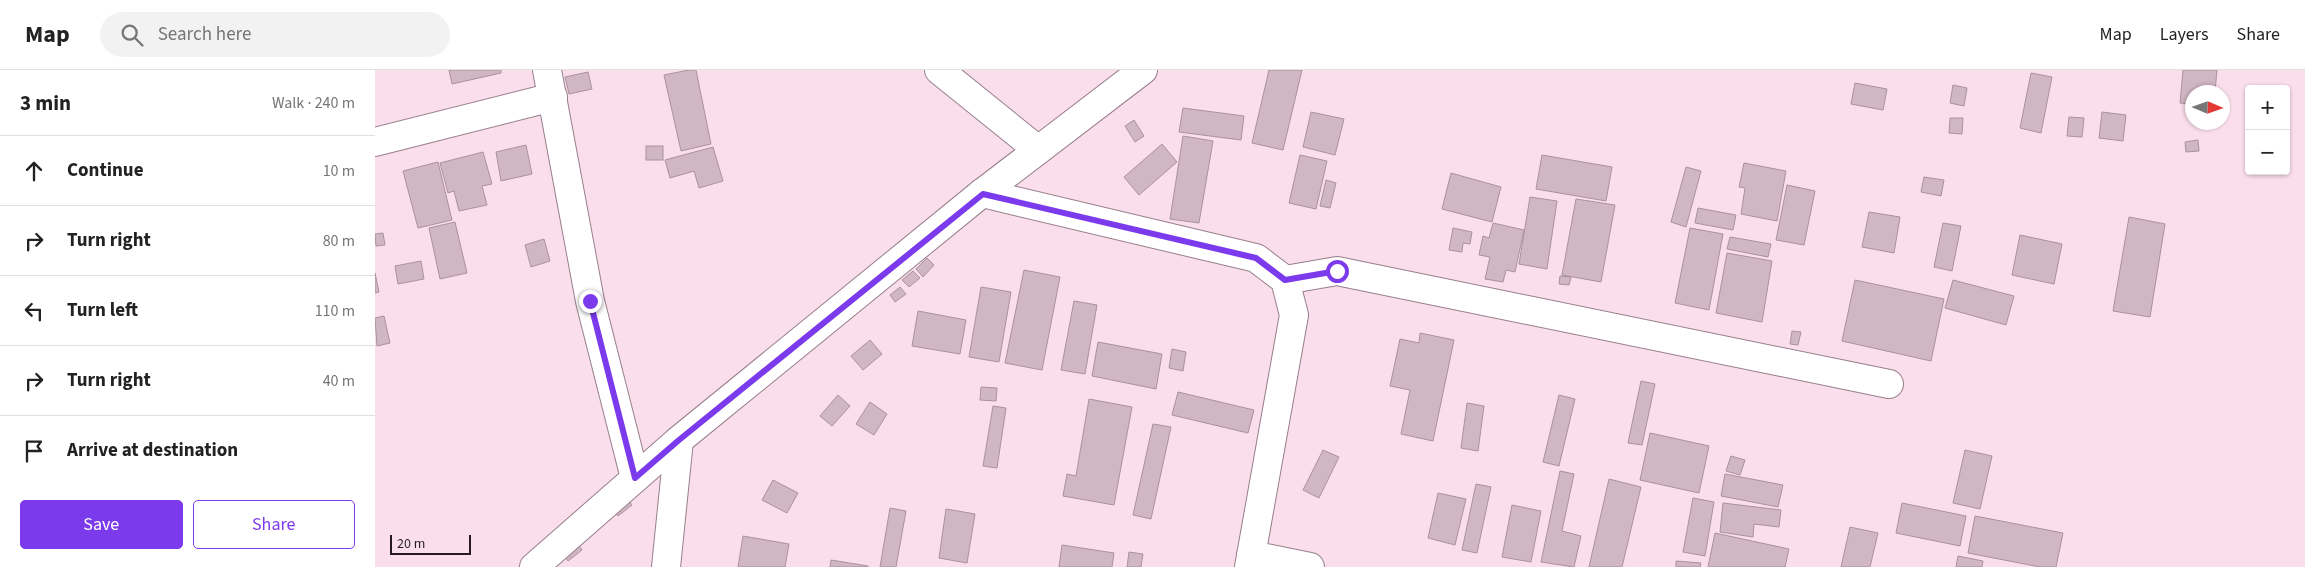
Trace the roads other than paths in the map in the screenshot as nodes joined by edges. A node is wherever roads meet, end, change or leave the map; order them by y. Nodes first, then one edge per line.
1 (547, 70) edge
2 (939, 70) edge
3 (1143, 70) edge
4 (553, 97) junction
5 (375, 142) edge
6 (1039, 150) junction
7 (983, 194) junction
8 (1285, 280) junction
9 (1889, 384) dead end
10 (679, 440) junction
11 (635, 478) junction
12 (1250, 561) edge
13 (534, 567) edge
14 (666, 567) edge
15 (1310, 567) edge

1 - 4 street
2 - 6 street
3 - 6 street
4 - 5 street
4 - 11 street
6 - 7 street
7 - 8 street
7 - 10 street
8 - 9 street
8 - 12 street
10 - 11 street
10 - 14 street
11 - 13 street
12 - 15 street

